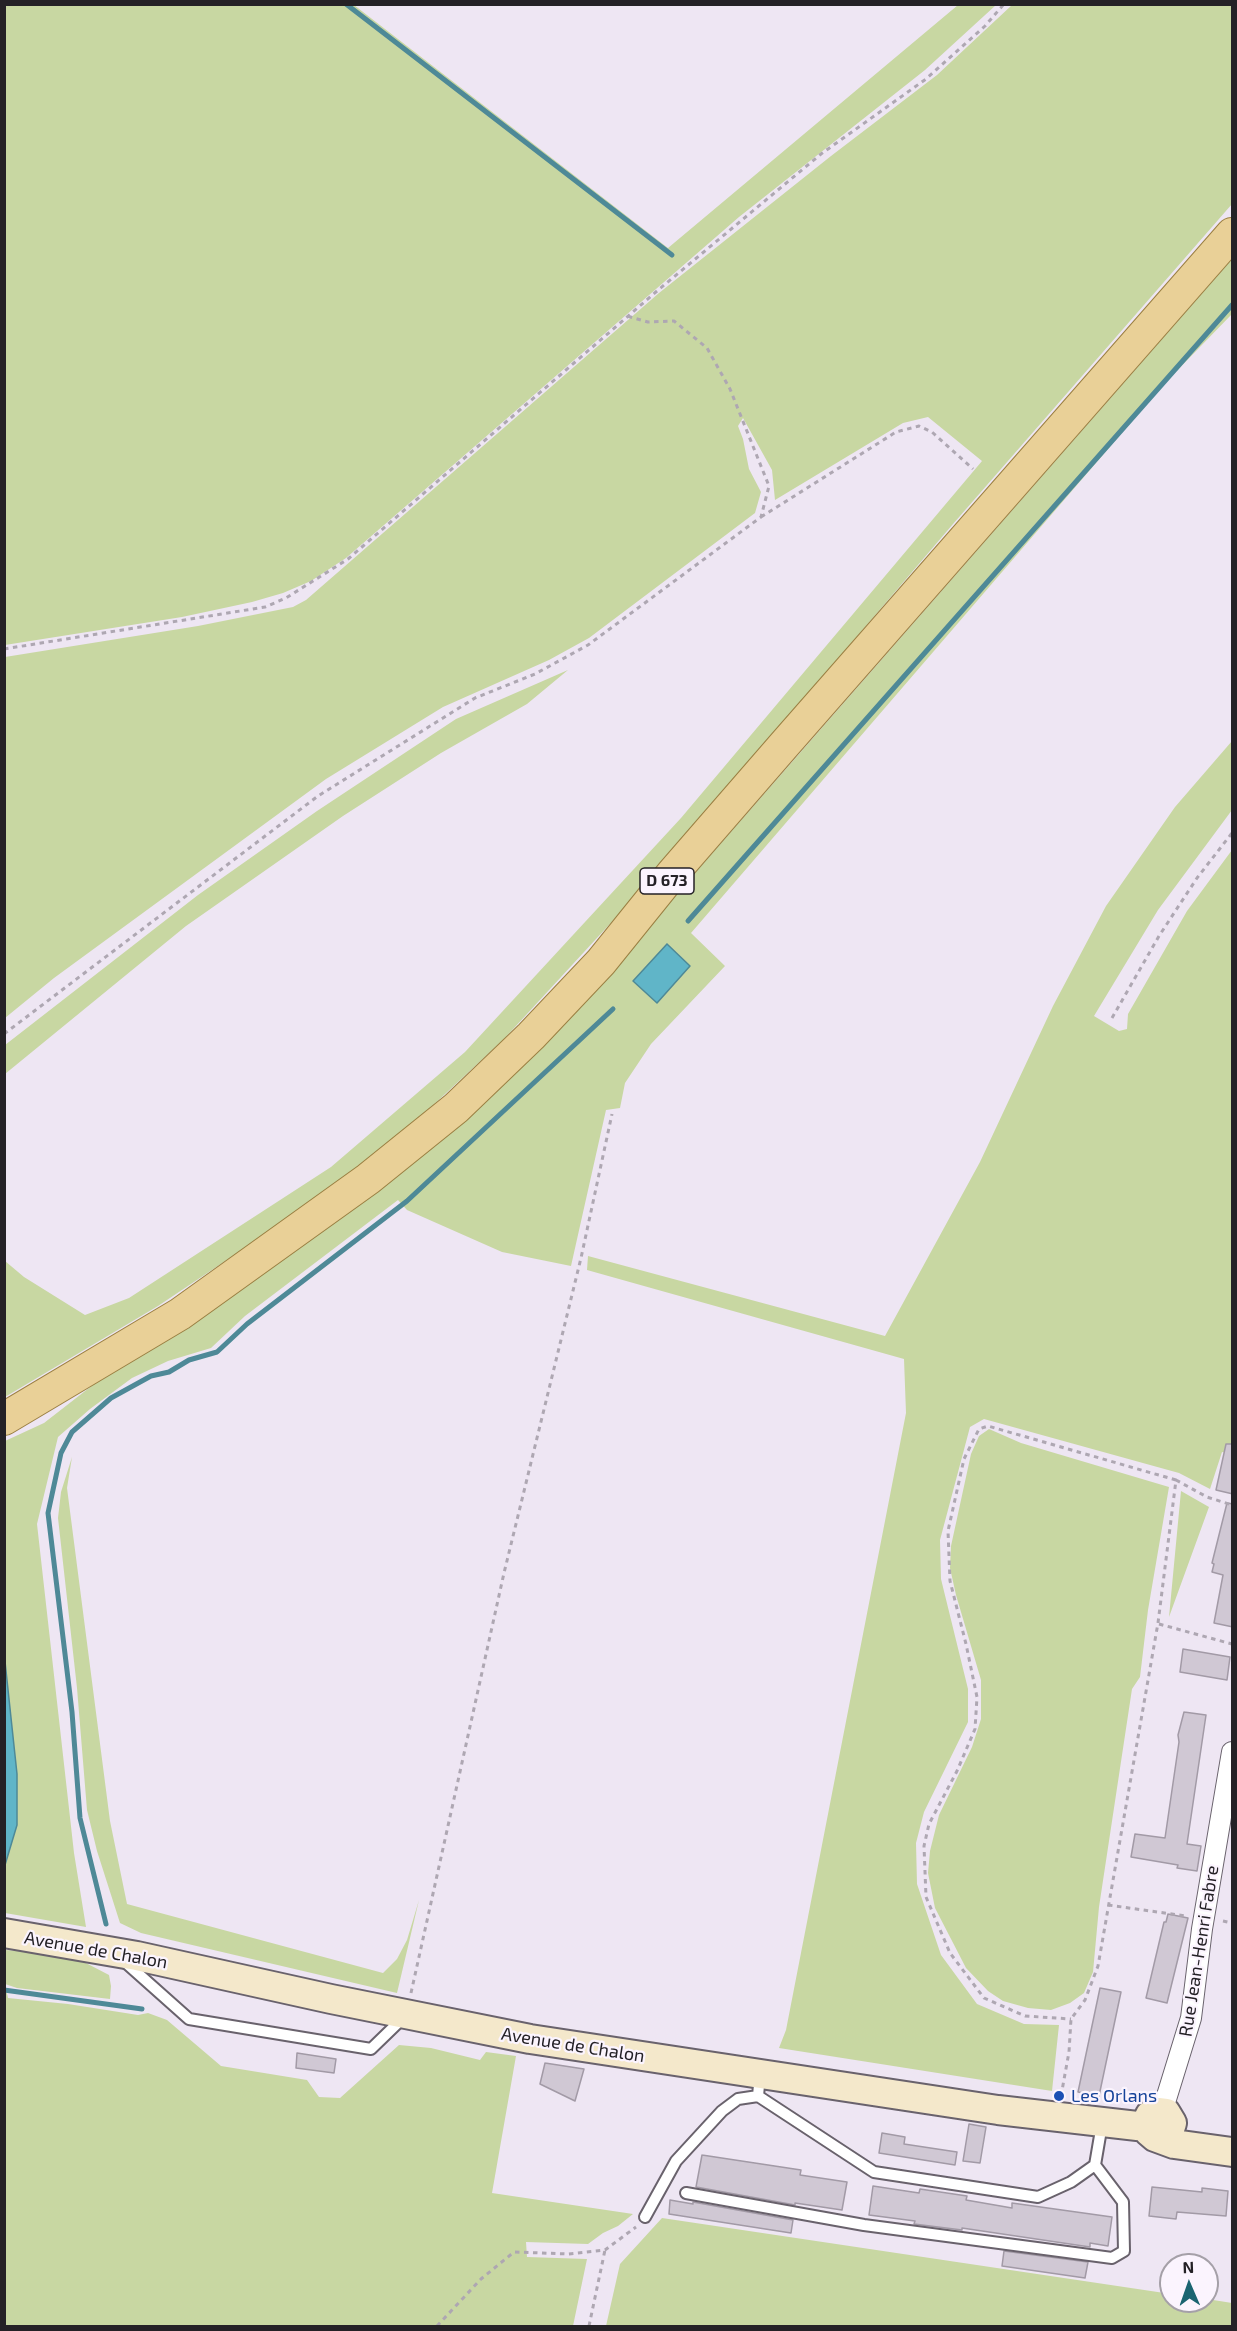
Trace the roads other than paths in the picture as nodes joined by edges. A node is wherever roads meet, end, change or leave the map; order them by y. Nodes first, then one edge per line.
1 (1233, 234) edge
2 (4, 1419) edge
3 (1233, 1752) edge
4 (1230, 1785) edge
5 (4, 1933) edge
6 (114, 1952) junction
7 (406, 2015) junction
8 (759, 2085) junction
9 (1102, 2123) junction
10 (1160, 2124) junction
11 (1233, 2133) edge
12 (1233, 2152) edge
13 (1095, 2165) junction
14 (686, 2193) dead end
15 (645, 2217) road end

1 - 2 main road, D 673
3 - 4 street, Rue Jean-Henri Fabre
4 - 10 street, Rue Jean-Henri Fabre
5 - 6 main road, Avenue de Chalon
6 - 7 main road, Avenue de Chalon
6 - 7 lane
7 - 8 main road, Avenue de Chalon
8 - 9 main road, Avenue de Chalon
8 - 13 lane
8 - 15 lane
9 - 10 main road, Avenue de Chalon
9 - 13 lane
10 - 11 main road
10 - 12 main road
13 - 14 lane

